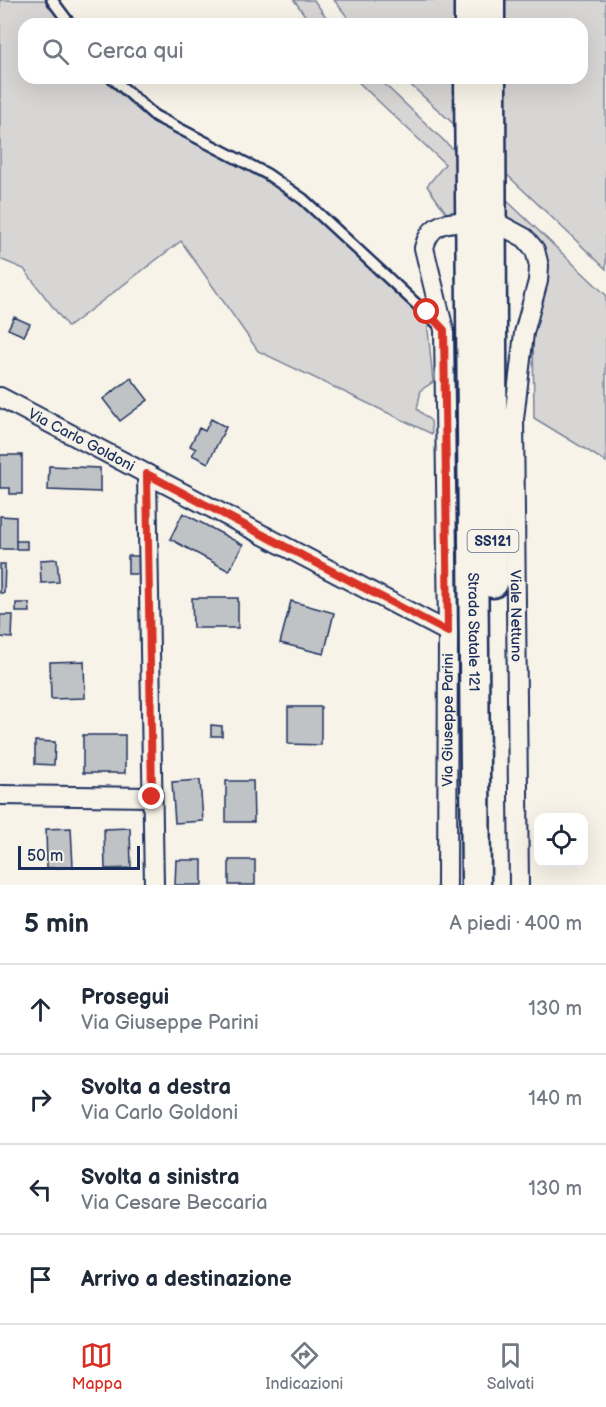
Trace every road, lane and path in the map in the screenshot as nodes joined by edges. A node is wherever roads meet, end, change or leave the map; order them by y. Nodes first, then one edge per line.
1 (52, 0) edge
2 (469, 0) edge
3 (490, 0) edge
4 (66, 18) edge
5 (469, 18) edge
6 (490, 18) edge
7 (119, 84) edge
8 (469, 84) edge
9 (491, 84) edge
10 (480, 210) junction
11 (444, 330) junction
12 (0, 397) edge
13 (147, 474) junction
14 (448, 632) junction
15 (0, 795) edge
16 (152, 797) junction
17 (154, 885) edge
18 (447, 885) edge
19 (476, 885) edge
20 (495, 885) edge
21 (519, 885) edge

1 - 4 lane
2 - 5 main road
3 - 6 main road
7 - 11 lane
8 - 10 main road
9 - 10 main road
10 - 11 street, Via Giuseppe Parini
10 - 19 main road, Strada Statale 121 / SS121
10 - 20 main road, Strada Statale 121 / SS121
10 - 21 street, Viale Nettuno
11 - 14 street, Via Giuseppe Parini
12 - 13 street, Via Carlo Goldoni
13 - 14 street, Via Carlo Goldoni
13 - 16 street
14 - 18 street, Via Giuseppe Parini
15 - 16 street
16 - 17 street

